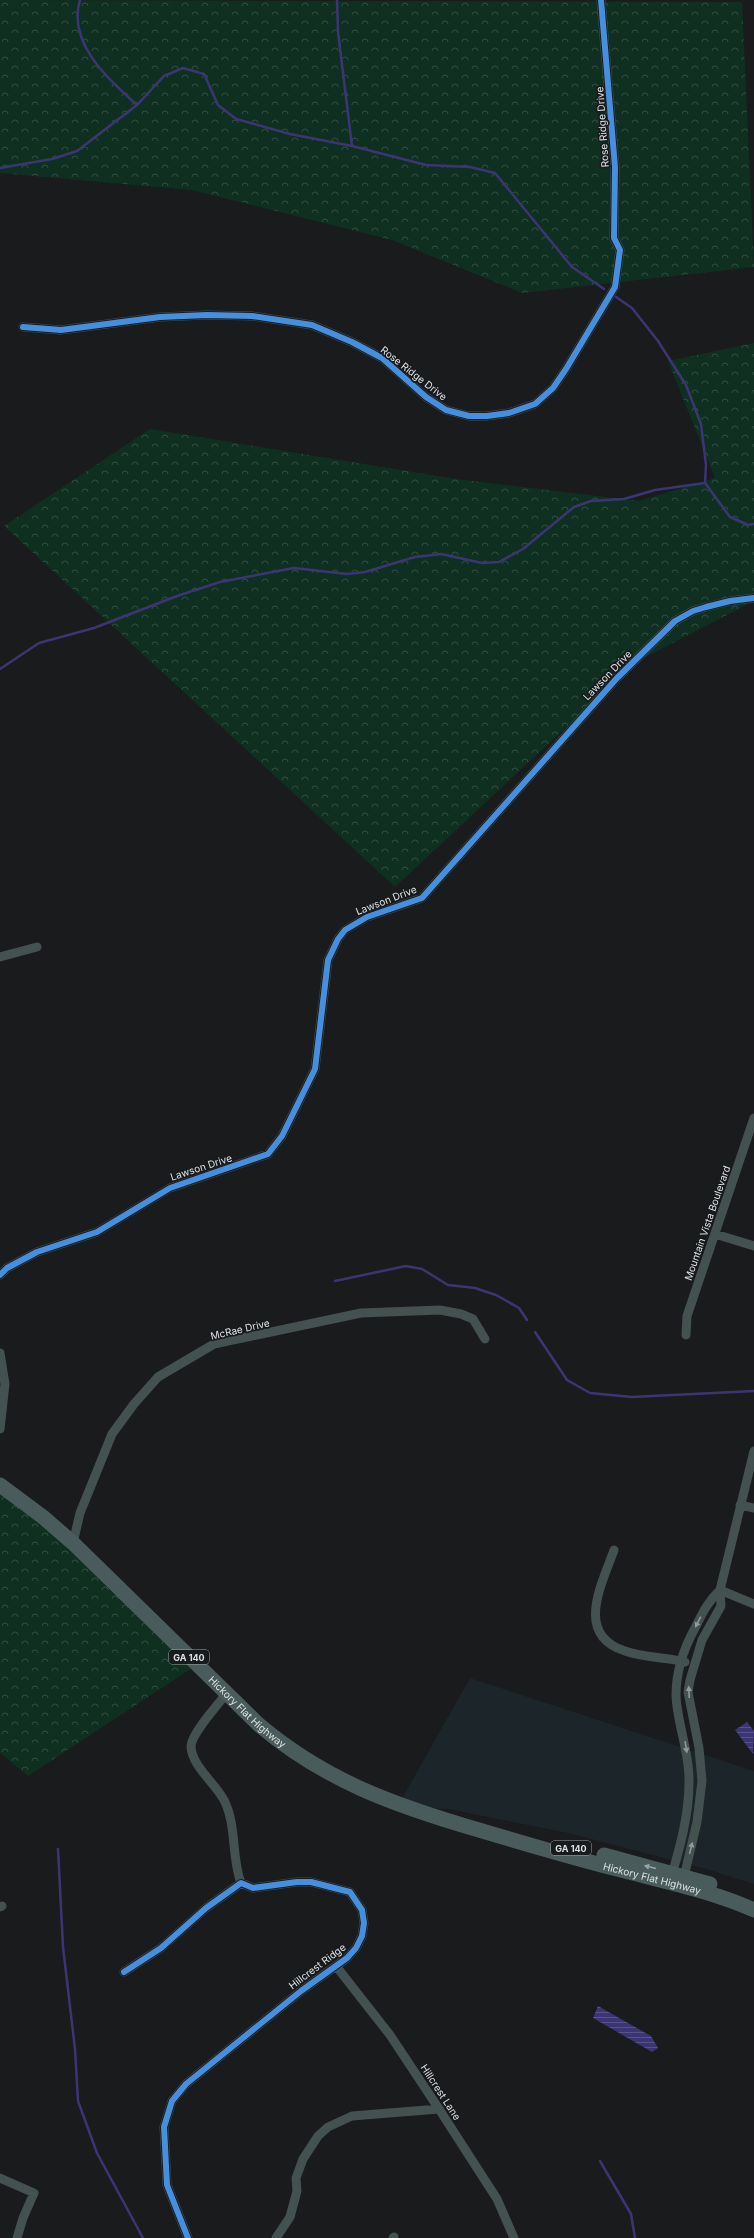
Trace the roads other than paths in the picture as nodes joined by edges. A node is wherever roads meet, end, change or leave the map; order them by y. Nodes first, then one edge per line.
1 (601, 0) edge
2 (23, 327) dead end
3 (754, 598) edge
4 (37, 947) dead end
5 (0, 957) edge
6 (754, 1118) edge
7 (715, 1234) junction
8 (754, 1246) edge
9 (0, 1275) edge
10 (686, 1335) dead end
11 (485, 1339) dead end
12 (0, 1354) edge
13 (0, 1429) edge
14 (754, 1450) edge
15 (0, 1485) edge
16 (740, 1505) junction
17 (754, 1508) edge
18 (73, 1543) junction
19 (614, 1550) dead end
20 (720, 1590) junction
21 (754, 1604) edge
22 (681, 1661) junction
23 (693, 1664) junction
24 (226, 1694) junction
25 (677, 1879) junction
26 (241, 1883) junction
27 (754, 1899) edge
28 (754, 1910) edge
29 (336, 1966) junction
30 (124, 1972) dead end
31 (439, 2109) junction
32 (0, 2178) edge
33 (17, 2238) edge
34 (188, 2238) edge
35 (276, 2238) edge
36 (514, 2238) edge

1 - 2 street, Rose Ridge Drive
3 - 9 street, Lawson Drive
4 - 5 street
6 - 7 street, Mountain Vista Boulevard
7 - 8 street
7 - 10 street, Mountain Vista Boulevard
11 - 18 street, McRae Drive
12 - 13 street
14 - 16 street
15 - 18 main road, Hickory Flat Highway / GA 140
16 - 17 street
16 - 20 street
18 - 24 main road, Hickory Flat Highway / GA 140
19 - 22 street
20 - 21 street
20 -> 22 street
20 - 23 street
22 - 23 street
22 -> 25 street
25 -> 23 street
24 - 25 main road, Hickory Flat Highway / GA 140
24 - 26 street
25 - 27 main road, Hickory Flat Highway / GA 140
25 - 28 main road, Hickory Flat Highway / GA 140
26 - 29 street, Hillcrest Ridge
26 - 30 street
29 - 31 street, Hillcrest Lane
29 - 34 street, Hillcrest Ridge
31 - 35 street
31 - 36 street, Hillcrest Lane
32 - 33 street

